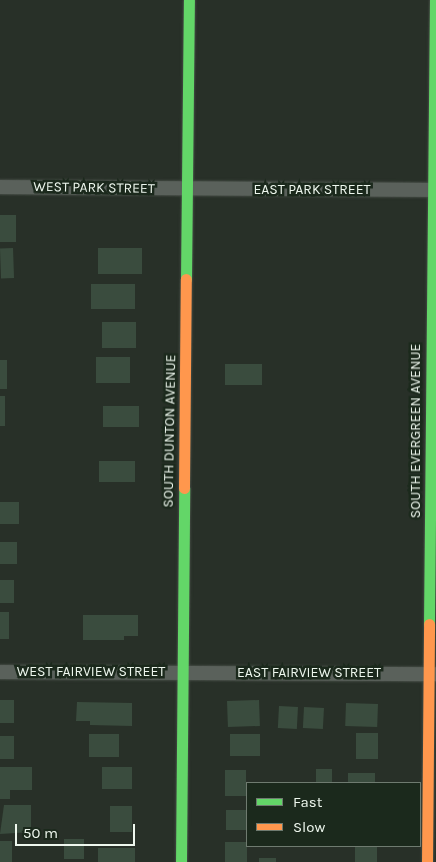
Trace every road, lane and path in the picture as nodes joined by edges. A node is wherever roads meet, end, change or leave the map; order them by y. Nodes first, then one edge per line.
1 (189, 0) edge
2 (434, 0) edge
3 (0, 187) edge
4 (188, 190) junction
5 (434, 190) edge
6 (0, 672) edge
7 (183, 672) junction
8 (433, 674) edge
9 (181, 862) edge
10 (427, 862) edge

1 - 4 street, SOUTH DUNTON AVENUE
2 - 5 street, SOUTH EVERGREEN AVENUE
3 - 4 street, WEST PARK STREET
4 - 5 street, EAST PARK STREET
4 - 7 street, SOUTH DUNTON AVENUE
5 - 8 street, SOUTH EVERGREEN AVENUE
6 - 7 street, WEST FAIRVIEW STREET
7 - 8 street, EAST FAIRVIEW STREET
7 - 9 street, SOUTH DUNTON AVENUE
8 - 10 street, SOUTH EVERGREEN AVENUE

